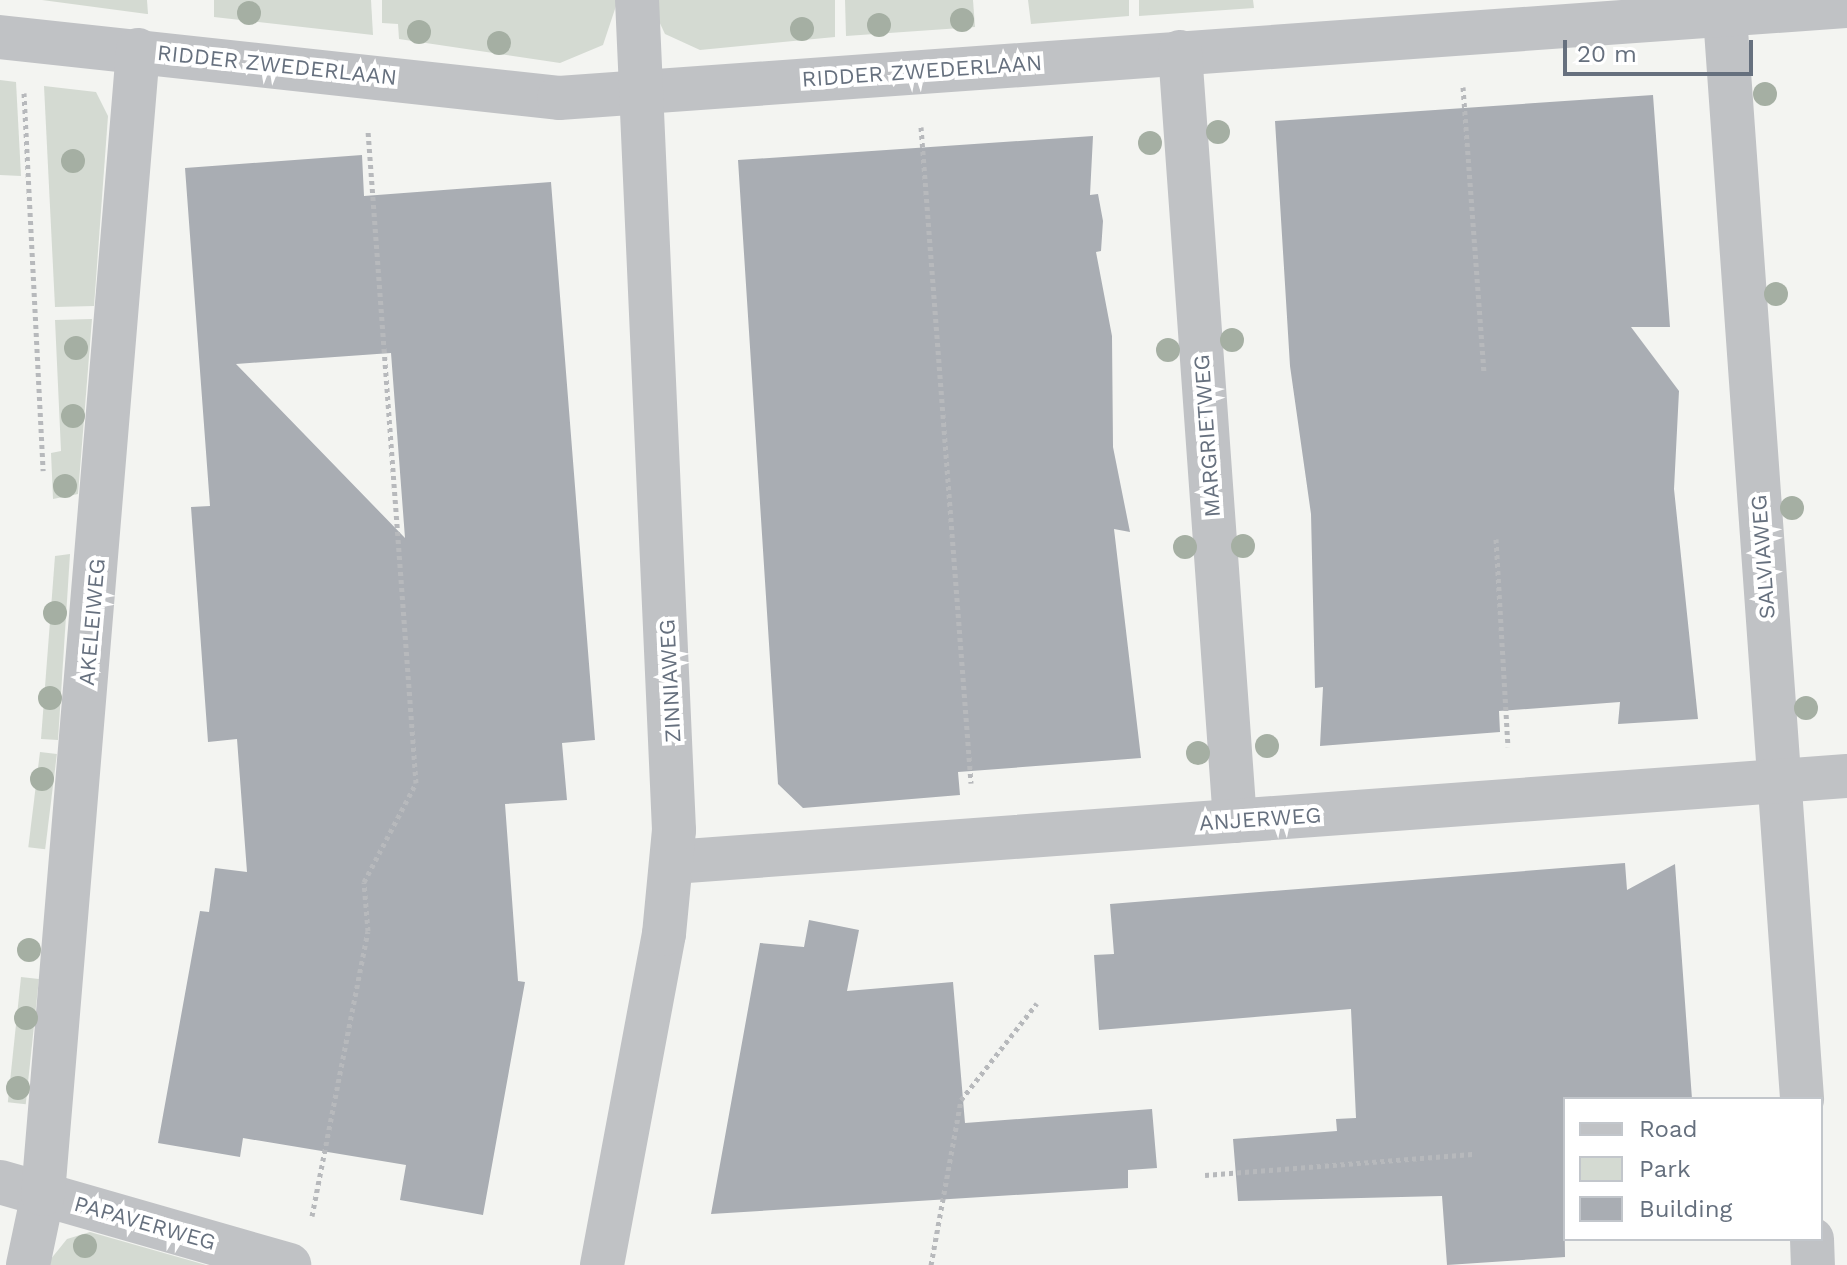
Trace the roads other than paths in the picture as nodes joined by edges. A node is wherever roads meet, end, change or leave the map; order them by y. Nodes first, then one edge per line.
1 (637, 0) edge
2 (1847, 6) edge
3 (1725, 16) junction
4 (10, 39) edge
5 (138, 50) junction
6 (1180, 52) junction
7 (641, 92) junction
8 (1847, 776) edge
9 (1779, 781) junction
10 (1235, 821) junction
11 (673, 862) junction
12 (1802, 1097) edge
13 (0, 1182) edge
14 (43, 1194) junction
15 (1812, 1241) edge
16 (28, 1265) edge
17 (287, 1265) edge
18 (602, 1265) edge
19 (1813, 1265) edge

1 - 7 street, ZINNIAWEG
2 - 3 street, RIDDER ZWEDERLAAN
3 - 6 street, RIDDER ZWEDERLAAN
3 - 9 street, SALVIAWEG
4 - 5 street, RIDDER ZWEDERLAAN
5 - 7 street, RIDDER ZWEDERLAAN
5 - 14 street, AKELEIWEG
6 - 7 street, RIDDER ZWEDERLAAN
6 - 10 street, MARGRIETWEG
7 - 11 street, ZINNIAWEG
8 - 9 street, ANJERWEG
9 - 10 street, ANJERWEG
9 - 12 street, SALVIAWEG
10 - 11 street, ANJERWEG
11 - 18 street, ZINNIAWEG
13 - 14 street, PAPAVERWEG
14 - 16 street, AKELEIWEG
14 - 17 street, PAPAVERWEG
15 - 19 street

